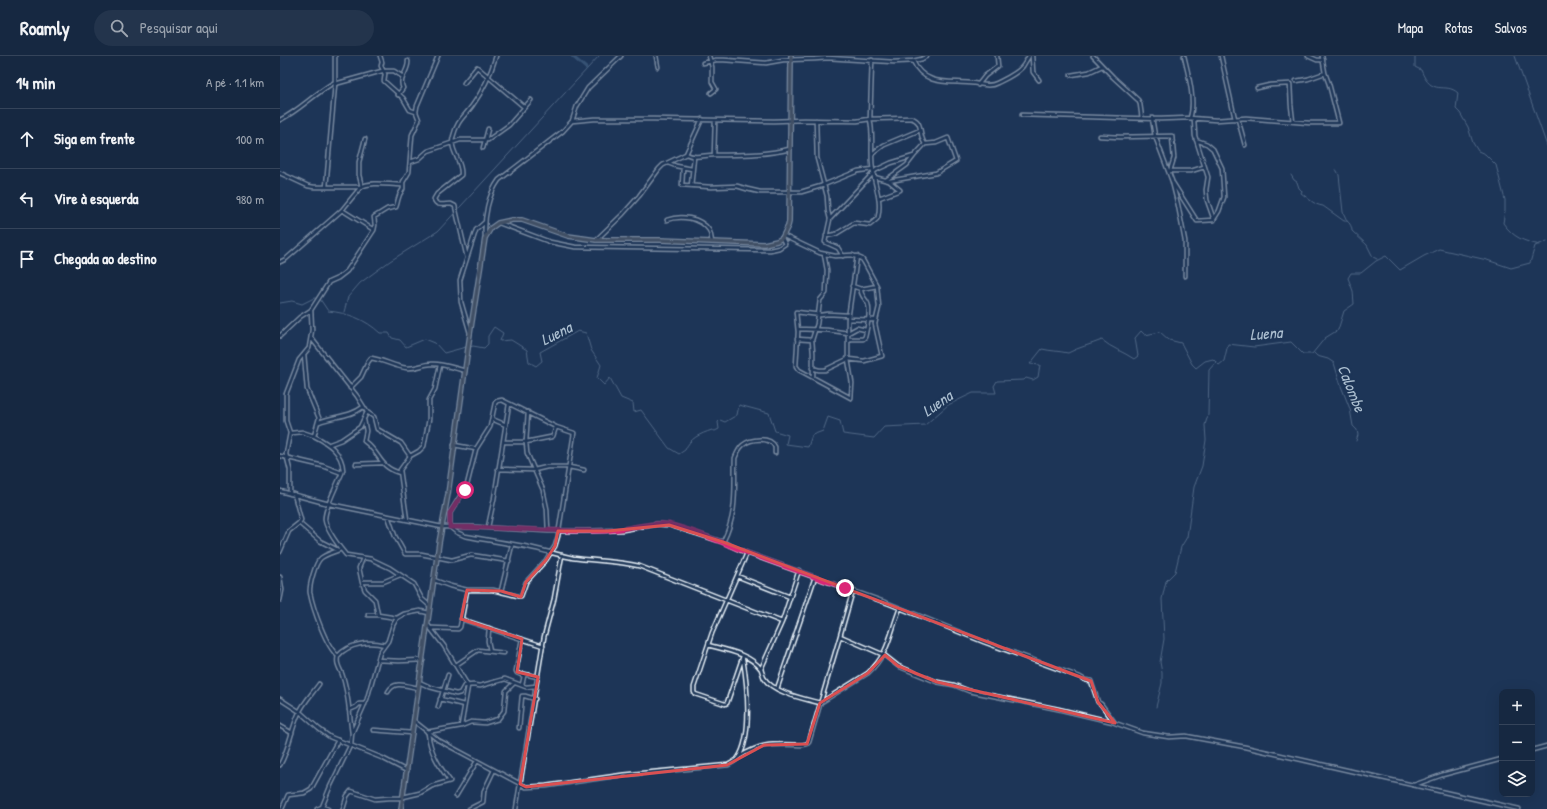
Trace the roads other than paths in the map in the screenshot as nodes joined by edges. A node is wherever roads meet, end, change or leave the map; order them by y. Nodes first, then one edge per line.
1 (336, 56) edge
2 (380, 56) edge
3 (438, 56) edge
4 (496, 56) edge
5 (621, 56) edge
6 (656, 56) edge
7 (708, 56) edge
8 (719, 56) edge
9 (927, 56) edge
10 (998, 56) edge
11 (1031, 56) edge
12 (1093, 56) edge
13 (1184, 56) edge
14 (1221, 56) edge
15 (1308, 56) edge
16 (791, 58) edge
17 (800, 58) edge
18 (1323, 58) edge
19 (408, 60) dead end
20 (718, 60) junction
21 (872, 60) junction
22 (913, 61) junction
23 (711, 62) junction
24 (703, 64) dead end
25 (1102, 66) junction
26 (658, 67) dead end
27 (384, 71) junction
28 (1325, 73) junction
29 (1071, 75) dead end
30 (489, 76) junction
31 (403, 77) junction
32 (1039, 80) dead end
33 (464, 82) dead end
34 (1296, 82) dead end
35 (335, 83) junction
36 (978, 85) junction
37 (1257, 88) dead end
38 (711, 93) dead end
39 (398, 95) junction
40 (531, 100) dead end
41 (524, 107) junction
42 (416, 112) junction
43 (1022, 115) dead end
44 (1142, 118) junction
45 (1152, 118) junction
46 (1190, 118) junction
47 (702, 119) junction
48 (870, 119) junction
49 (1194, 119) junction
50 (1236, 119) junction
51 (280, 120) edge
52 (790, 120) junction
53 (816, 120) junction
54 (572, 121) junction
55 (715, 121) junction
56 (1293, 122) junction
57 (488, 129) dead end
58 (920, 130) junction
59 (1100, 136) dead end
60 (1155, 136) junction
61 (365, 139) dead end
62 (1196, 140) junction
63 (484, 141) junction
64 (452, 143) junction
65 (925, 144) junction
66 (1245, 145) dead end
67 (482, 148) dead end
68 (790, 148) junction
69 (686, 154) junction
70 (872, 154) junction
71 (714, 155) junction
72 (914, 156) junction
73 (694, 157) junction
74 (410, 162) junction
75 (668, 162) junction
76 (1204, 167) junction
77 (683, 168) junction
78 (692, 169) junction
79 (873, 171) junction
80 (1169, 171) junction
81 (280, 173) edge
82 (874, 177) junction
83 (888, 180) junction
84 (1172, 181) junction
85 (402, 185) junction
86 (823, 185) junction
87 (691, 186) junction
88 (326, 187) junction
89 (361, 187) junction
90 (789, 192) junction
91 (880, 198) junction
92 (342, 210) junction
93 (830, 219) junction
94 (667, 220) dead end
95 (1214, 220) junction
96 (485, 222) junction
97 (498, 223) junction
98 (374, 230) junction
99 (826, 236) junction
100 (783, 237) junction
101 (485, 238) junction
102 (596, 240) junction
103 (712, 242) junction
104 (824, 254) junction
105 (843, 256) junction
106 (857, 256) junction
107 (467, 258) junction
108 (280, 262) edge
109 (1185, 276) dead end
110 (852, 286) junction
111 (878, 286) junction
112 (861, 289) junction
113 (311, 310) junction
114 (818, 314) junction
115 (848, 315) junction
116 (848, 319) junction
117 (867, 319) junction
118 (875, 320) junction
119 (798, 329) junction
120 (816, 330) junction
121 (866, 331) junction
122 (848, 333) junction
123 (470, 335) junction
124 (280, 336) edge
125 (312, 339) junction
126 (797, 339) junction
127 (848, 339) junction
128 (812, 340) junction
129 (304, 354) junction
130 (848, 359) junction
131 (440, 365) junction
132 (812, 368) junction
133 (465, 371) junction
134 (812, 377) junction
135 (350, 388) junction
136 (510, 404) junction
137 (363, 407) junction
138 (367, 412) junction
139 (528, 412) junction
140 (492, 419) junction
141 (364, 420) junction
142 (318, 422) junction
143 (506, 425) junction
144 (556, 427) junction
145 (290, 433) junction
146 (314, 436) junction
147 (503, 442) junction
148 (526, 442) junction
149 (330, 444) junction
150 (454, 445) junction
151 (476, 449) junction
152 (775, 453) dead end
153 (280, 456) edge
154 (410, 456) junction
155 (286, 458) junction
156 (382, 463) junction
157 (356, 464) dead end
158 (569, 467) junction
159 (498, 469) junction
160 (534, 470) junction
161 (584, 470) dead end
162 (342, 473) junction
163 (401, 474) junction
164 (280, 491) edge
165 (292, 494) junction
166 (329, 504) junction
167 (388, 516) junction
168 (407, 520) junction
169 (299, 523) junction
170 (442, 527) junction
171 (450, 527) junction
172 (488, 527) junction
173 (548, 531) junction
174 (558, 531) junction
175 (723, 542) junction
176 (512, 544) junction
177 (340, 550) junction
178 (280, 552) edge
179 (551, 552) junction
180 (746, 553) junction
181 (562, 555) junction
182 (438, 556) junction
183 (363, 557) junction
184 (509, 561) junction
185 (799, 570) junction
186 (401, 575) junction
187 (737, 576) junction
188 (280, 577) edge
189 (815, 577) junction
190 (434, 580) junction
191 (362, 582) junction
192 (467, 590) junction
193 (853, 590) junction
194 (500, 591) junction
195 (790, 597) junction
196 (280, 600) edge
197 (726, 601) junction
198 (431, 607) junction
199 (900, 608) junction
200 (430, 613) junction
201 (368, 615) dead end
202 (378, 615) junction
203 (397, 618) junction
204 (461, 619) junction
205 (782, 622) junction
206 (428, 625) junction
207 (432, 628) junction
208 (489, 628) junction
209 (840, 636) junction
210 (522, 639) junction
211 (386, 645) junction
212 (708, 645) junction
213 (543, 646) junction
214 (490, 651) junction
215 (504, 653) dead end
216 (884, 655) junction
217 (338, 656) junction
218 (743, 658) junction
219 (378, 660) junction
220 (423, 660) junction
221 (456, 665) junction
222 (761, 669) junction
223 (523, 674) junction
224 (448, 675) dead end
225 (538, 677) junction
226 (419, 682) junction
227 (514, 682) junction
228 (319, 684) dead end
229 (522, 685) junction
230 (468, 686) junction
231 (537, 686) junction
232 (418, 688) junction
233 (776, 689) junction
234 (443, 690) junction
235 (388, 692) dead end
236 (280, 699) edge
237 (440, 699) junction
238 (535, 699) junction
239 (820, 703) junction
240 (365, 704) junction
241 (464, 705) junction
242 (438, 706) dead end
243 (349, 710) junction
244 (300, 712) junction
245 (414, 721) junction
246 (1115, 723) junction
247 (280, 726) edge
248 (461, 726) junction
249 (519, 728) dead end
250 (373, 730) dead end
251 (428, 732) junction
252 (292, 733) junction
253 (352, 733) junction
254 (412, 733) junction
255 (338, 740) junction
256 (352, 744) junction
257 (1547, 746) edge
258 (1535, 749) edge
259 (738, 758) junction
260 (1499, 760) edge
261 (477, 761) junction
262 (280, 765) edge
263 (494, 770) junction
264 (407, 771) junction
265 (520, 784) junction
266 (1413, 785) junction
267 (456, 796) dead end
268 (403, 798) junction
269 (322, 807) junction
270 (282, 809) edge
271 (317, 809) edge
272 (328, 809) edge
273 (342, 809) edge
274 (401, 809) edge
275 (469, 809) edge
276 (516, 809) edge
277 (1519, 809) edge

1 - 35 street
2 - 27 street
3 - 42 street
4 - 30 street
5 - 54 street
6 - 26 street
7 - 23 street
8 - 20 street
9 - 22 street
10 - 36 street
11 - 32 street
11 - 36 street
12 - 25 street
13 - 46 street
14 - 50 street
15 - 18 street
16 - 17 street
16 - 20 street
16 - 52 main road
17 - 21 street
18 - 28 street
19 - 31 street
20 - 23 street
21 - 22 street
21 - 48 street
22 - 36 street
23 - 24 street
23 - 38 street
25 - 29 street
25 - 44 street
27 - 31 street
27 - 35 street
27 - 39 street
28 - 34 street
28 - 56 street
30 - 33 street
30 - 41 street
30 - 64 street
31 - 39 street
35 - 51 street
35 - 88 street
37 - 56 street
39 - 42 street
40 - 41 street
41 - 63 street
42 - 74 street
43 - 44 street
44 - 45 street
45 - 46 street
45 - 60 street
46 - 49 street
47 - 54 street
47 - 55 street
47 - 69 street
48 - 53 street
48 - 58 street
48 - 70 street
49 - 50 street
49 - 62 street
50 - 56 street
50 - 66 street
52 - 53 street
52 - 55 street
52 - 68 main road
53 - 86 street
54 - 96 street
55 - 71 street
57 - 63 street
58 - 65 street
58 - 70 street
59 - 60 street
60 - 80 street
60 - 80 street
61 - 89 street
62 - 76 street
62 - 95 street
63 - 64 street
63 - 67 street
64 - 74 street
64 - 107 street
65 - 72 street
65 - 83 street
68 - 71 street
68 - 90 main road
69 - 73 street
69 - 75 street
70 - 79 street
71 - 73 street
72 - 79 street
72 - 83 street
73 - 78 street
74 - 85 street
75 - 77 street
75 - 102 street
76 - 80 street
76 - 95 street
77 - 78 street
77 - 87 street
78 - 87 street
79 - 82 street
79 - 86 street
79 - 93 street
80 - 84 street
81 - 88 street
82 - 83 street
82 - 91 street
83 - 91 street
84 - 95 street
84 - 109 street
85 - 89 street
85 - 98 street
86 - 90 street
86 - 93 street
87 - 90 street
88 - 89 street
89 - 92 street
90 - 100 main road
91 - 99 street
92 - 98 street
92 - 108 street
93 - 99 street
94 - 103 street
96 - 101 street
96 - 107 street
97 - 100 street
97 - 101 main road
97 - 102 main road
98 - 113 street
99 - 105 street
100 - 103 main road
100 - 104 street
101 - 123 main road
102 - 103 main road
104 - 105 street
104 - 114 street
105 - 106 street
106 - 110 street
106 - 111 street
107 - 123 street
110 - 112 street
110 - 115 street
111 - 112 street
111 - 118 street
112 - 117 street
113 - 124 street
113 - 125 street
114 - 115 street
114 - 119 street
114 - 120 street
115 - 116 street
116 - 117 street
116 - 122 street
117 - 118 street
117 - 121 street
118 - 130 street
119 - 120 street
119 - 126 street
120 - 122 street
120 - 128 street
121 - 122 street
121 - 127 street
122 - 127 street
123 - 133 main road
125 - 129 street
125 - 135 street
126 - 128 street
126 - 134 street
127 - 130 street
128 - 132 street
129 - 142 street
129 - 145 street
130 - 132 street
130 - 134 street
131 - 133 street
131 - 135 street
131 - 154 street
132 - 134 street
133 - 150 main road
135 - 137 street
136 - 139 street
136 - 140 street
136 - 143 street
137 - 138 street
137 - 142 street
138 - 141 street
138 - 154 street
139 - 144 street
139 - 148 street
140 - 143 street
140 - 151 street
141 - 149 street
141 - 156 street
142 - 146 street
143 - 147 street
144 - 148 street
144 - 158 street
145 - 146 street
145 - 155 street
146 - 149 street
147 - 148 street
147 - 159 street
148 - 160 street
149 - 162 street
150 - 151 street
150 - 170 main road
151 - 171 street
152 - 175 street
153 - 155 street
154 - 163 street
155 - 162 street
155 - 165 street
156 - 157 street
156 - 163 street
158 - 160 street
158 - 161 street
158 - 174 street
159 - 160 street
159 - 172 street
160 - 173 street
162 - 166 street
163 - 168 street
164 - 165 street
165 - 166 street
165 - 169 street
166 - 167 street
166 - 177 street
167 - 168 street
167 - 182 street
168 - 170 street
169 - 177 street
169 - 178 street
170 - 171 street
170 - 182 main road
171 - 172 street
171 - 176 street
172 - 173 street
173 - 174 street
174 - 175 street
174 - 179 street
175 - 180 street
176 - 179 street
176 - 184 street
177 - 183 street
177 - 217 street
179 - 181 street
179 - 194 street
180 - 185 street
180 - 187 street
181 - 197 street
181 - 213 street
182 - 184 street
182 - 190 main road
183 - 186 street
183 - 191 street
184 - 194 street
185 - 189 street
185 - 195 street
186 - 191 street
186 - 198 street
187 - 195 street
187 - 197 street
188 - 196 street
189 - 193 street
189 - 233 street
190 - 192 street
190 - 198 main road
191 - 202 street
192 - 194 street
192 - 204 street
193 - 199 street
193 - 209 street
195 - 205 street
197 - 205 street
197 - 212 street
198 - 200 main road
199 - 216 street
199 - 246 street
200 - 203 street
200 - 206 main road
201 - 202 street
202 - 203 street
203 - 211 street
204 - 207 street
204 - 208 street
205 - 222 street
206 - 207 street
206 - 220 main road
207 - 221 street
208 - 210 street
208 - 214 street
209 - 216 street
209 - 239 street
210 - 213 street
210 - 223 street
211 - 217 street
211 - 219 street
212 - 218 street
212 - 218 street
213 - 225 street
214 - 215 street
214 - 221 street
216 - 239 street
216 - 246 street
217 - 243 street
218 - 222 street
218 - 259 street
219 - 220 street
219 - 240 street
220 - 226 main road
221 - 230 street
222 - 233 street
223 - 225 street
223 - 229 street
224 - 234 street
225 - 231 street
226 - 232 main road
226 - 234 street
227 - 229 street
227 - 230 street
227 - 248 street
228 - 244 street
229 - 231 street
230 - 234 street
230 - 241 street
231 - 238 street
232 - 235 street
232 - 245 main road
233 - 239 street
234 - 237 street
236 - 244 street
237 - 241 street
237 - 242 street
238 - 249 street
238 - 265 street
239 - 259 street
240 - 243 street
240 - 253 street
241 - 248 street
243 - 253 street
244 - 252 street
244 - 255 street
245 - 251 street
245 - 254 main road
246 - 266 street
247 - 252 street
248 - 251 street
250 - 254 street
251 - 261 street
251 - 268 street
252 - 262 street
253 - 256 street
254 - 264 main road
255 - 256 street
255 - 270 street
256 - 264 street
256 - 269 street
257 - 258 street
259 - 265 street
260 - 266 street
261 - 263 street
261 - 267 street
263 - 265 street
263 - 275 street
264 - 268 main road
265 - 276 street
266 - 277 street
268 - 273 street
268 - 274 main road
269 - 271 street
269 - 272 street

